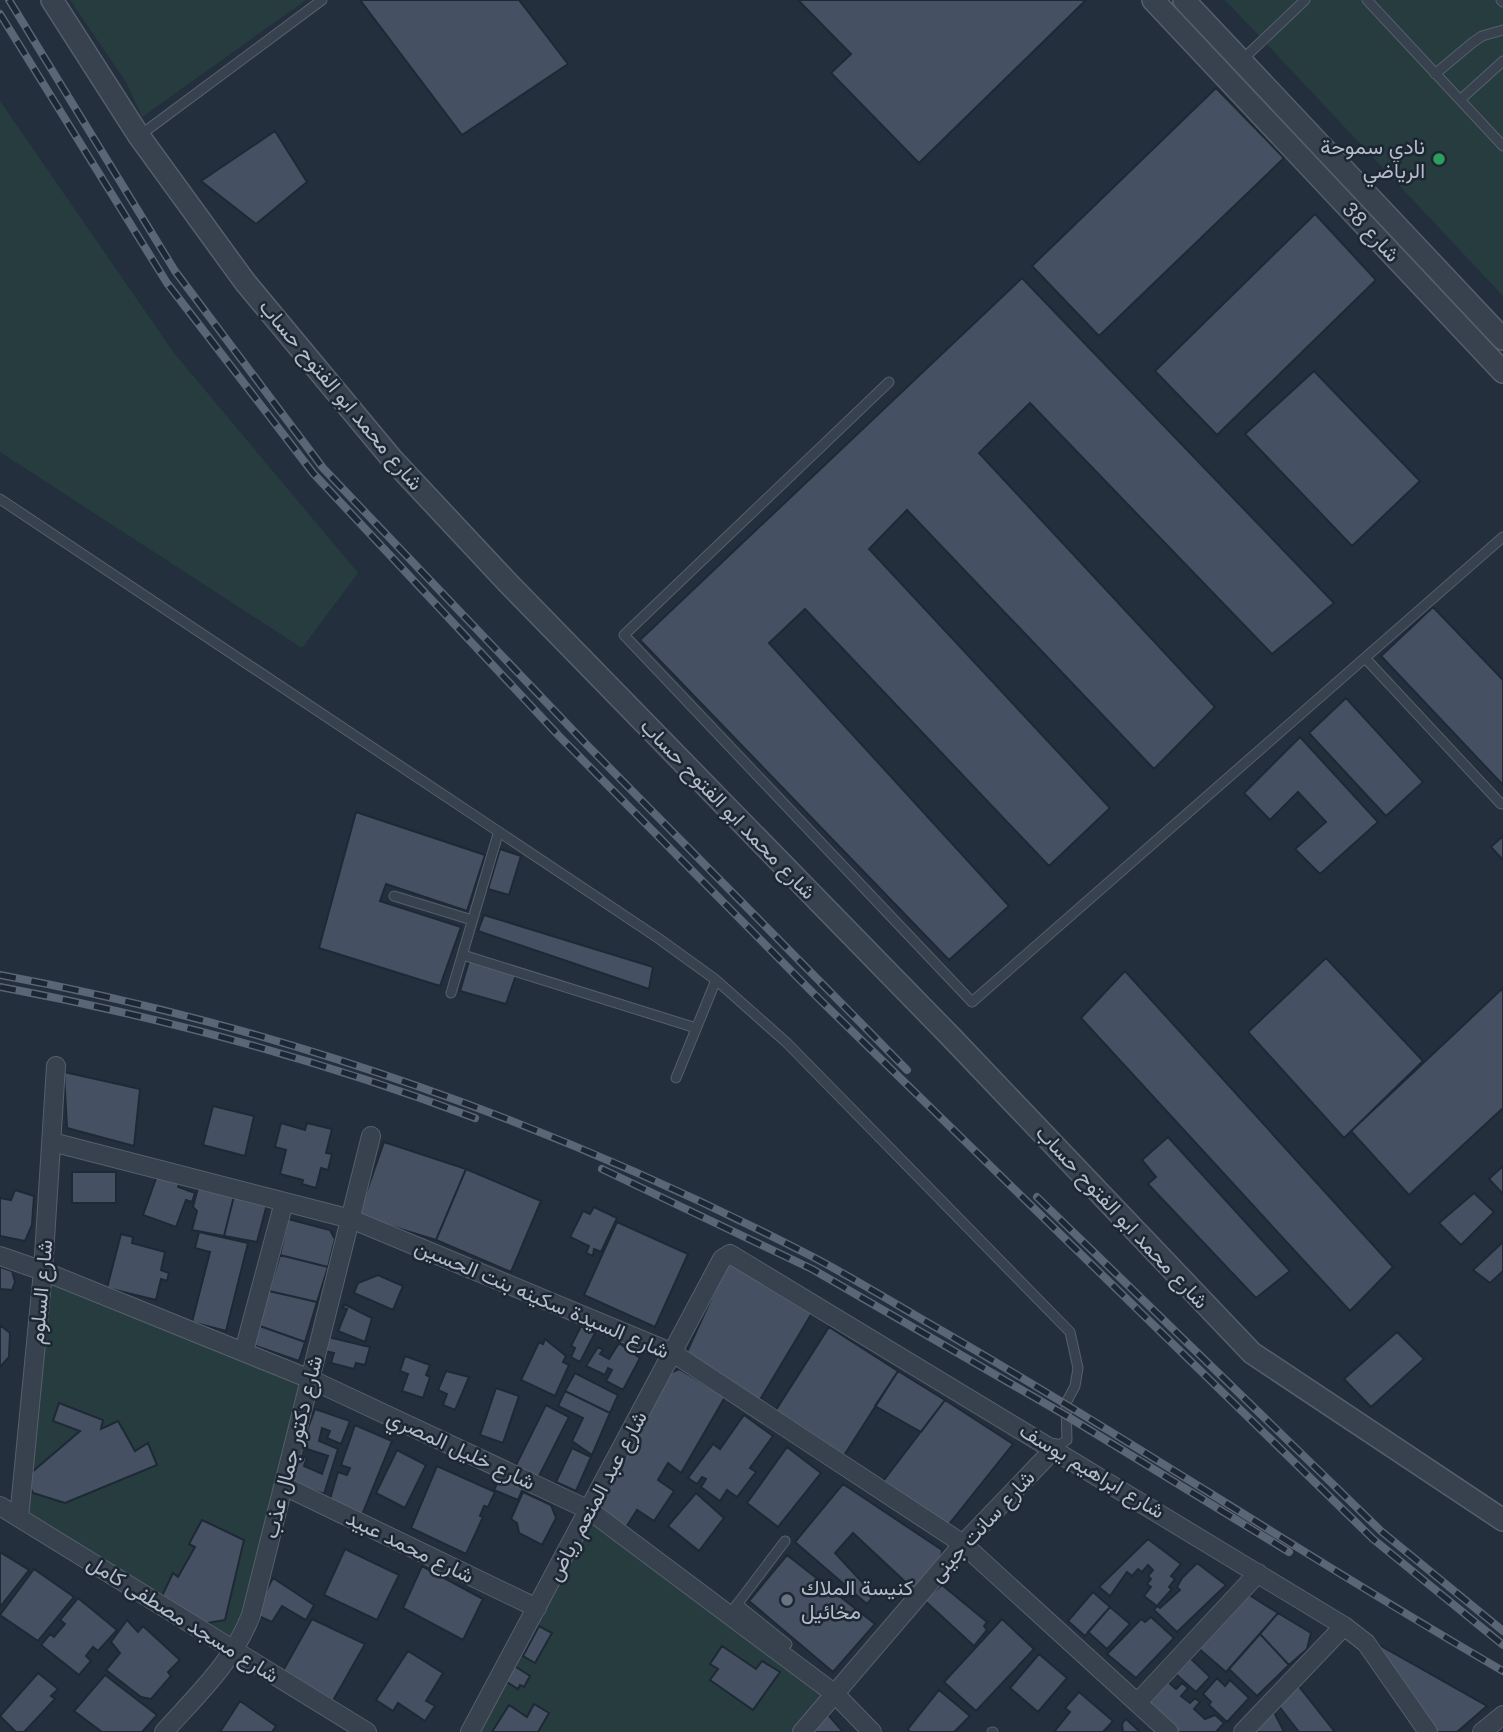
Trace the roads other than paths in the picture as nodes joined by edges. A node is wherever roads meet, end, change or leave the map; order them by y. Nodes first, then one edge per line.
1 (52, 0) edge
2 (321, 0) edge
3 (1153, 0) edge
4 (1184, 0) edge
5 (1305, 0) edge
6 (1367, 0) edge
7 (1503, 30) edge
8 (1242, 60) junction
9 (1503, 61) edge
10 (1435, 74) junction
11 (1460, 100) junction
12 (139, 136) junction
13 (1503, 146) edge
14 (1446, 278) junction
15 (1429, 293) junction
16 (1503, 339) edge
17 (1503, 372) edge
18 (889, 382) dead end
19 (0, 499) edge
20 (1503, 537) edge
21 (1365, 658) junction
22 (1501, 804) dead end
23 (498, 834) junction
24 (394, 896) dead end
25 (472, 920) junction
26 (463, 954) junction
27 (716, 980) junction
28 (452, 993) dead end
29 (696, 1028) junction
30 (56, 1066) dead end
31 (676, 1078) dead end
32 (371, 1136) dead end
33 (52, 1142) junction
34 (284, 1202) junction
35 (351, 1219) junction
36 (0, 1256) edge
37 (722, 1259) joint
38 (43, 1270) junction
39 (244, 1351) junction
40 (673, 1353) junction
41 (310, 1379) junction
42 (1055, 1448) junction
43 (284, 1486) junction
44 (0, 1506) edge
45 (589, 1510) junction
46 (19, 1517) junction
47 (1503, 1520) edge
48 (785, 1541) dead end
49 (963, 1544) junction
50 (1258, 1573) junction
51 (537, 1608) junction
52 (733, 1610) junction
53 (1344, 1626) junction
54 (787, 1644) dead end
55 (234, 1650) junction
56 (835, 1694) junction
57 (1137, 1703) junction
58 (1503, 1714) edge
59 (164, 1732) edge
60 (366, 1732) edge
61 (470, 1732) edge
62 (802, 1732) edge
63 (872, 1732) edge
64 (1169, 1732) edge
65 (1243, 1732) edge
66 (1428, 1732) edge
67 (1482, 1732) edge

1 - 12 street, شارع محمد ابو الفتوح حساب
2 - 12 lane
3 - 15 street, شارع 38
4 - 8 street, شارع 38
5 - 8 lane
6 - 10 lane
7 - 10 lane
8 - 14 street, شارع 38
9 - 11 lane
10 - 11 lane
11 - 13 lane
12 - 47 street, شارع محمد ابو الفتوح حساب
14 - 15 street
14 - 16 street, شارع 38
15 - 17 street, شارع 38
18 - 21 lane
19 - 23 lane
20 - 21 lane
21 - 22 lane
23 - 25 lane
23 - 27 lane
24 - 25 lane
25 - 26 lane
26 - 28 lane
26 - 29 lane
27 - 29 lane
27 - 42 lane
29 - 31 lane
30 - 33 street, شارع السلوم
32 - 35 street, شارع دكتور جمال عذب
33 - 34 street, شارع السيدة سكينه بنت الحسين
33 - 38 street, شارع السلوم
34 - 35 street, شارع السيدة سكينه بنت الحسين
34 - 39 street
35 - 40 street, شارع السيدة سكينه بنت الحسين
35 - 41 street, شارع دكتور جمال عذب
36 - 38 street, شارع خليل المصري
37 - 40 street, شارع عبد المنعم رياض
37 - 42 street, شارع ابراهيم يوسف
38 - 39 street, شارع خليل المصري
38 - 46 street, شارع السلوم
39 - 41 street, شارع خليل المصري
40 - 45 street, شارع عبد المنعم رياض
40 - 49 street, شارع السيدة سكينه بنت الحسين
41 - 43 street, شارع دكتور جمال عذب
41 - 45 street, شارع خليل المصري
42 - 49 street, شارع سانت جينى
42 - 50 street, شارع ابراهيم يوسف
43 - 51 street, شارع محمد عبيد
43 - 55 street, شارع دكتور جمال عذب
44 - 46 street, شارع مسجد مصطفى كامل
45 - 51 street, شارع عبد المنعم رياض
45 - 52 street, شارع خليل المصري
46 - 55 street, شارع مسجد مصطفى كامل
48 - 52 lane
49 - 56 street, شارع سانت جينى
49 - 57 street, شارع السيدة سكينه بنت الحسين
50 - 53 street, شارع ابراهيم يوسف
50 - 57 street
51 - 61 street, شارع عبد المنعم رياض
52 - 54 lane
52 - 56 street, شارع خليل المصري
53 - 65 street
53 - 66 street, شارع ابراهيم يوسف
55 - 59 street, شارع دكتور جمال عذب
55 - 60 street, شارع مسجد مصطفى كامل
56 - 62 street, شارع سانت جينى
56 - 63 street, شارع خليل المصري
57 - 64 street, شارع السيدة سكينه بنت الحسين
58 - 67 street

